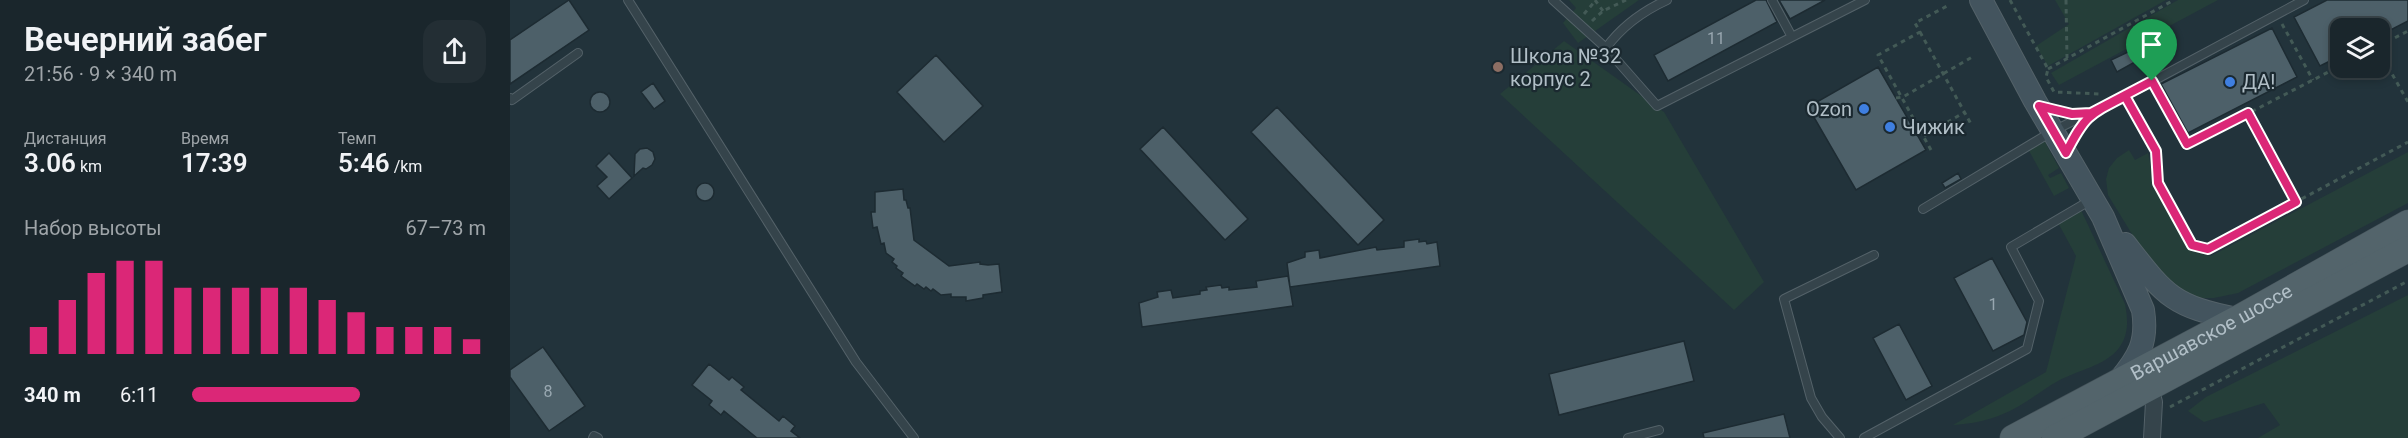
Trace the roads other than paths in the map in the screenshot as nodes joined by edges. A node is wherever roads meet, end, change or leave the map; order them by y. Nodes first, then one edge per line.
1 (628, 0) edge
2 (1554, 0) edge
3 (1667, 0) edge
4 (1772, 0) edge
5 (1865, 0) edge
6 (1981, 0) edge
7 (2304, 0) edge
8 (1790, 38) junction
9 (1606, 48) junction
10 (578, 53) dead end
11 (510, 98) edge
12 (2039, 106) junction
13 (2091, 113) junction
14 (2053, 131) junction
15 (2066, 153) junction
16 (2098, 208) junction
17 (1923, 209) dead end
18 (2408, 223) edge
19 (2408, 249) edge
20 (1874, 255) dead end
21 (2237, 319) junction
22 (2116, 384) junction
23 (2150, 387) junction
24 (1659, 430) dead end
25 (593, 438) edge
26 (598, 438) edge
27 (914, 438) edge
28 (1628, 438) edge
29 (1840, 438) edge
30 (1864, 438) edge
31 (2013, 438) edge
32 (2055, 438) edge
33 (2152, 438) edge

1 - 27 lane
2 - 9 lane
3 - 9 lane
4 - 8 lane
5 - 8 lane
6 - 12 main road
7 - 13 lane
8 - 9 lane
10 - 11 lane
12 - 13 lane
12 - 14 main road
13 - 14 lane
13 - 15 lane
14 - 15 main road
14 - 17 lane
15 - 16 main road
16 - 21 main road
16 - 22 main road
16 - 30 lane
18 - 21 main road, Варшавское шоссе
19 - 23 main road, Варшавское шоссе
20 - 29 lane
21 - 22 main road, Варшавское шоссе
22 - 31 main road, Варшавское шоссе
23 - 32 main road, Варшавское шоссе
23 - 33 street
24 - 28 lane
25 - 26 lane

